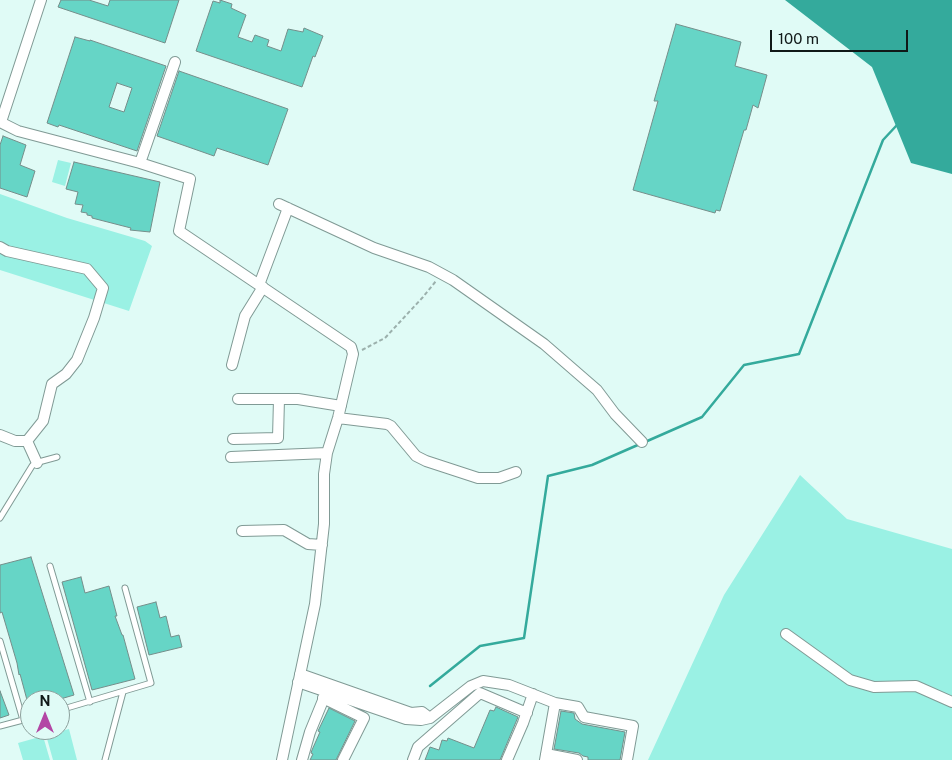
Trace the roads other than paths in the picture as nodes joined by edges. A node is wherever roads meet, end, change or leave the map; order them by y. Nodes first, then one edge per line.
1 (41, 0) edge
2 (175, 62) dead end
3 (0, 122) edge
4 (140, 164) junction
5 (0, 247) edge
6 (261, 286) junction
7 (232, 365) dead end
8 (238, 398) dead end
9 (279, 398) junction
10 (341, 406) junction
11 (338, 418) junction
12 (0, 436) edge
13 (233, 439) dead end
14 (27, 441) junction
15 (642, 442) dead end
16 (327, 452) junction
17 (57, 457) dead end
18 (231, 457) dead end
19 (37, 463) junction
20 (516, 472) dead end
21 (0, 518) edge
22 (242, 532) dead end
23 (322, 545) junction
24 (50, 566) dead end
25 (125, 588) dead end
26 (786, 634) dead end
27 (0, 640) edge
28 (299, 678) junction
29 (123, 692) junction
30 (533, 694) junction
31 (325, 695) junction
32 (90, 702) junction
33 (952, 702) edge
34 (555, 703) junction
35 (70, 707) edge
36 (20, 710) edge
37 (527, 714) junction
38 (430, 718) junction
39 (20, 721) edge
40 (0, 726) edge
41 (546, 757) edge
42 (105, 760) edge
43 (282, 760) edge
44 (302, 760) edge
45 (343, 760) edge
46 (413, 760) edge
47 (507, 760) edge
48 (577, 760) edge
49 (627, 760) edge

1 - 3 street
2 - 4 street
3 - 4 street
4 - 6 street
5 - 14 street
6 - 7 street
6 - 10 street
6 - 15 street
8 - 9 street
9 - 10 street
9 - 13 street
10 - 11 street
11 - 16 street
11 - 20 street
12 - 14 street
14 - 19 street
16 - 18 street
16 - 23 street
17 - 19 lane
19 - 21 lane
22 - 23 street
23 - 28 street
24 - 32 lane
25 - 29 lane
26 - 33 street
27 - 36 lane
28 - 31 street
28 - 38 street
28 - 43 street
29 - 32 lane
29 - 42 lane
30 - 34 street
30 - 37 street
30 - 38 street
31 - 38 street
31 - 44 street
31 - 45 street
32 - 35 lane
34 - 41 street
34 - 49 street
37 - 46 street
37 - 47 street
39 - 40 lane
41 - 48 street

